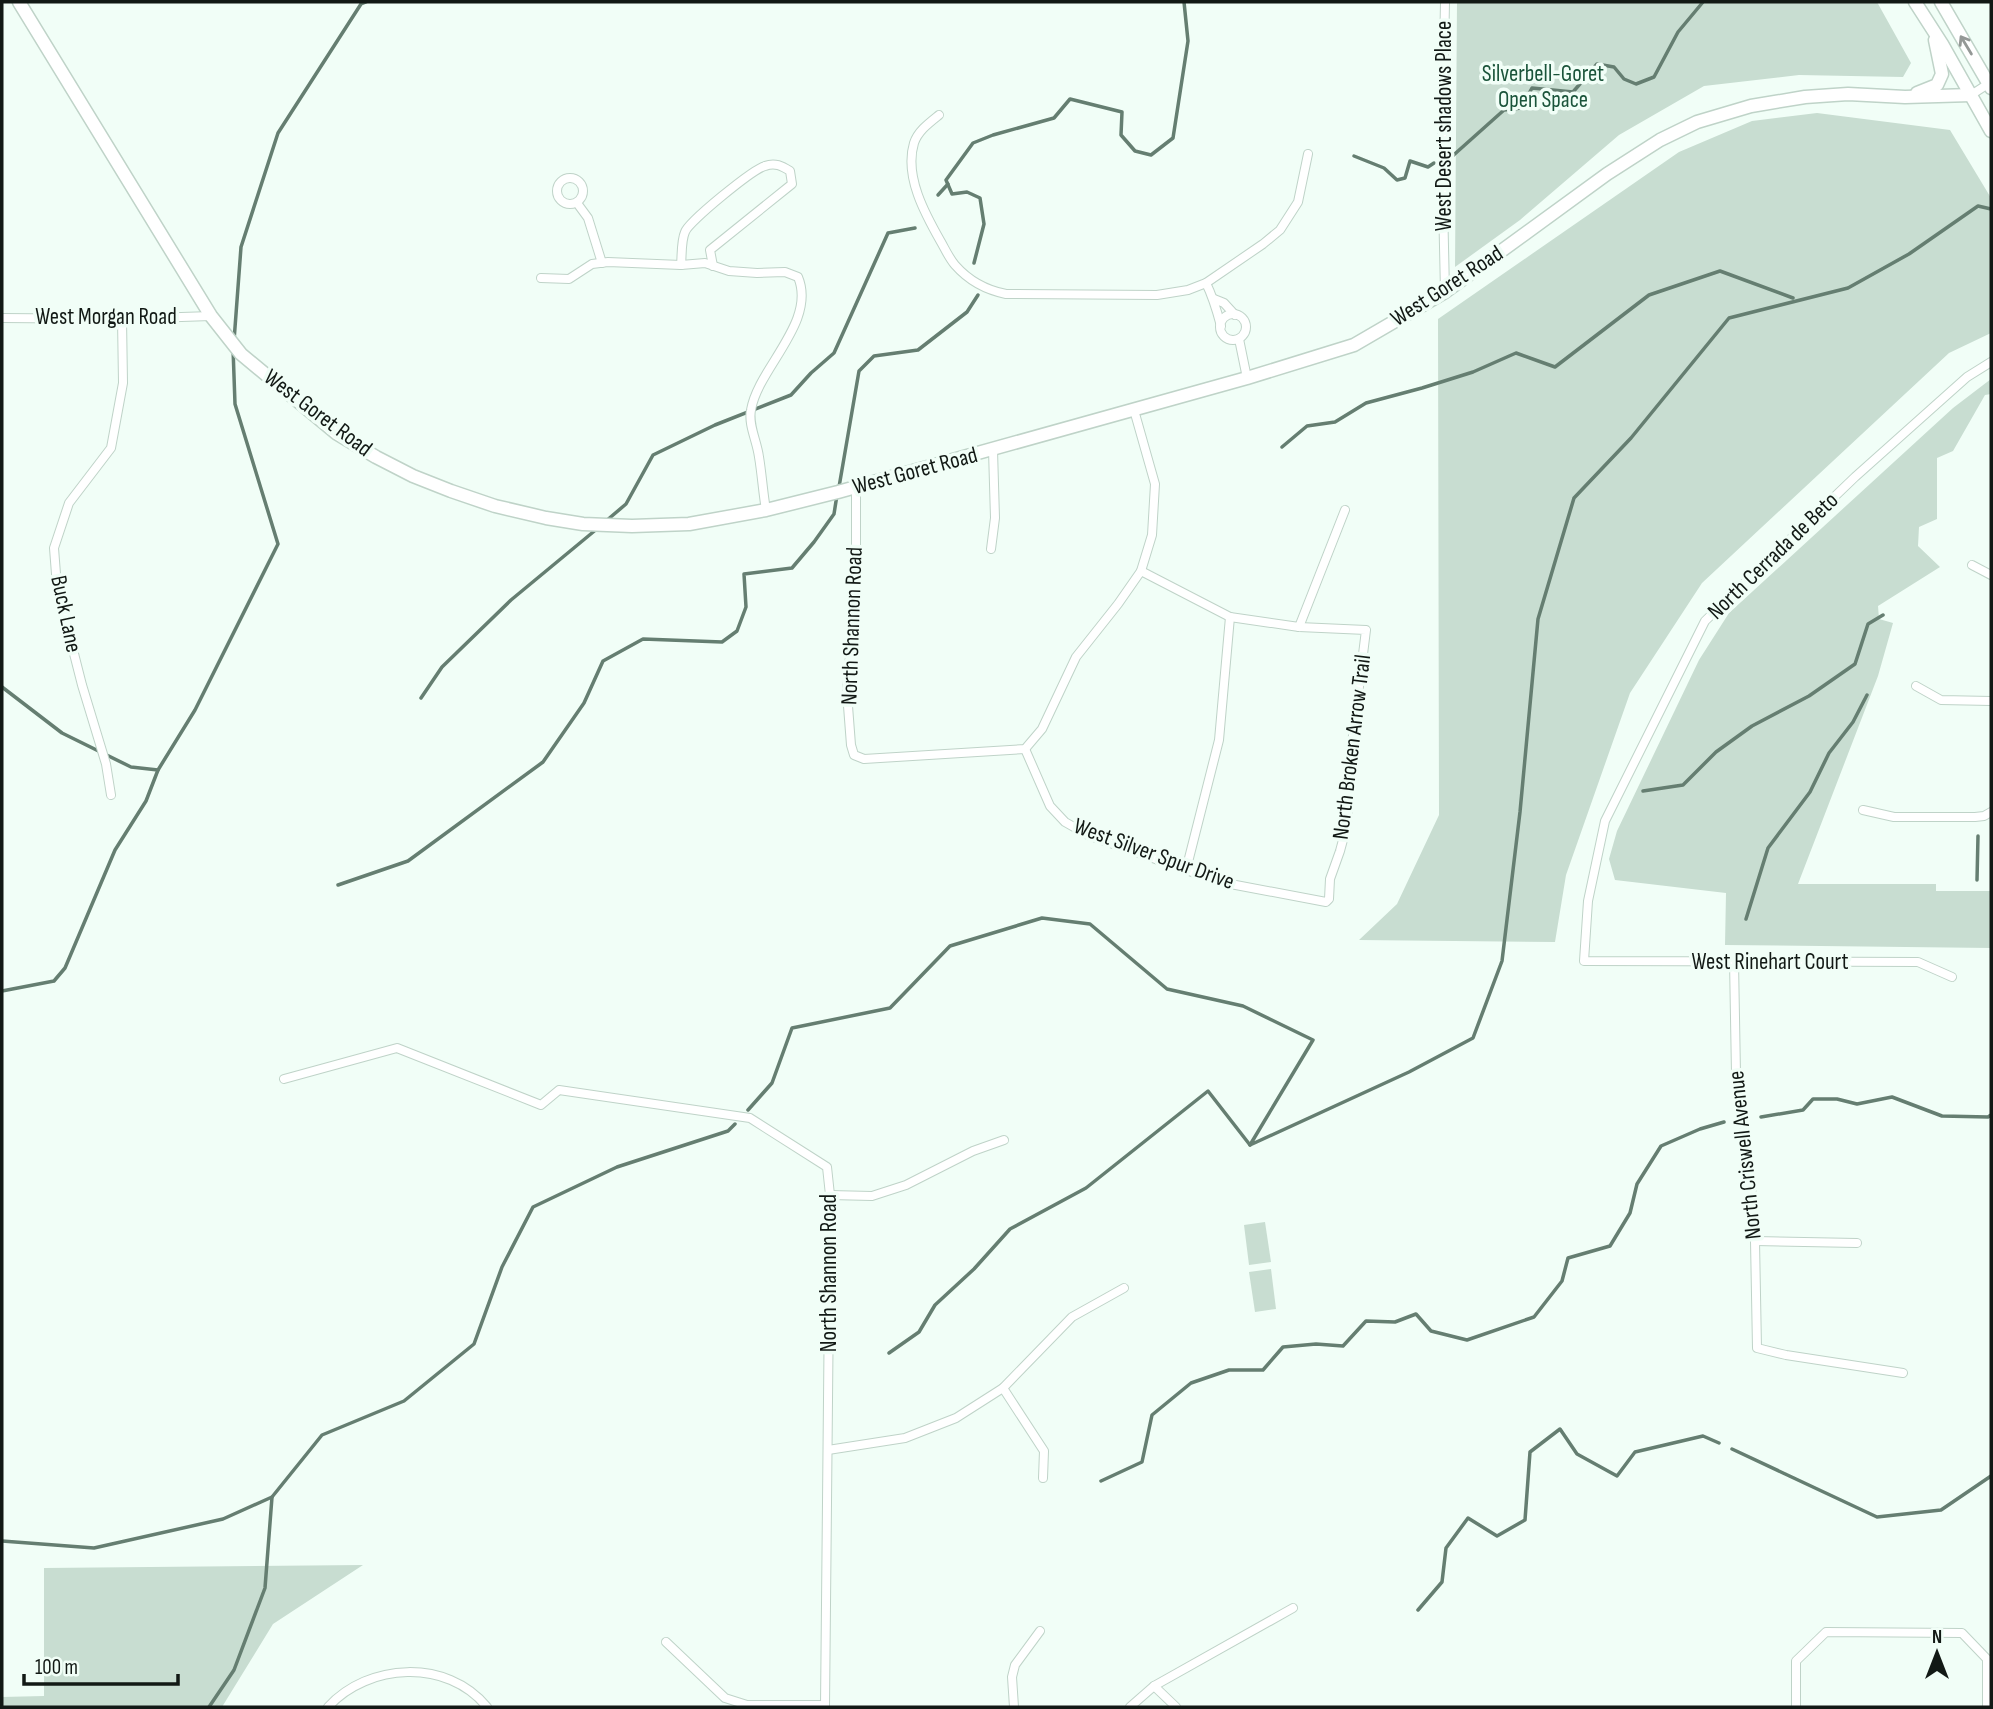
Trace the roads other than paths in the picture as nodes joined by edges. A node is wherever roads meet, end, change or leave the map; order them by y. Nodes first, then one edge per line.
1 (19, 2) edge
2 (1445, 2) edge
3 (1915, 2) edge
4 (1941, 2) edge
5 (1933, 29) junction
6 (1991, 87) edge
7 (1971, 95) junction
8 (1905, 97) junction
9 (939, 115) dead end
10 (1991, 131) edge
11 (1308, 154) dead end
12 (577, 203) dead end
13 (602, 263) junction
14 (681, 265) junction
15 (713, 266) junction
16 (541, 278) dead end
17 (1206, 283) junction
18 (1445, 292) junction
19 (1214, 299) junction
20 (1235, 315) junction
21 (211, 316) junction
22 (2, 318) edge
23 (122, 319) junction
24 (1221, 326) junction
25 (1239, 339) junction
26 (1991, 362) edge
27 (1247, 378) junction
28 (1134, 410) junction
29 (993, 450) junction
30 (856, 486) junction
31 (766, 510) junction
32 (1345, 510) dead end
33 (991, 549) dead end
34 (1972, 565) dead end
35 (1141, 571) junction
36 (1991, 575) edge
37 (1230, 617) junction
38 (1299, 627) junction
39 (1916, 685) dead end
40 (1991, 701) edge
41 (1025, 749) junction
42 (111, 795) dead end
43 (1863, 810) dead end
44 (1991, 812) edge
45 (1186, 870) junction
46 (1326, 902) joint
47 (1584, 961) joint
48 (1734, 961) junction
49 (1952, 977) dead end
50 (284, 1079) dead end
51 (1004, 1140) dead end
52 (830, 1195) junction
53 (1755, 1241) junction
54 (1857, 1242) dead end
55 (1124, 1288) dead end
56 (1903, 1373) dead end
57 (1003, 1388) junction
58 (828, 1451) junction
59 (1043, 1478) dead end
60 (1293, 1608) dead end
61 (1040, 1631) dead end
62 (666, 1642) dead end
63 (1154, 1686) junction
64 (825, 1706) edge
65 (328, 1707) edge
66 (487, 1707) edge
67 (1014, 1707) edge
68 (1130, 1707) edge
69 (1175, 1707) edge
70 (1796, 1707) edge
71 (1987, 1707) edge

1 - 21 street, West Goret Road
2 - 18 street, West Desert shadows Place
3 - 5 street
6 -> 4 street
5 - 7 street
5 - 8 street
6 - 7 street, West Goret Road
7 - 8 street, West Goret Road
7 - 10 street
8 - 18 street, West Goret Road
9 - 17 street
11 - 17 street
12 - 13 street
13 - 14 street
13 - 16 street
14 - 15 street
14 - 15 street
15 - 31 street
17 - 19 street
18 - 27 street, West Goret Road
19 - 20 street
19 - 24 street
20 - 24 street
20 - 25 street
21 - 23 street, West Morgan Road
21 - 31 street, West Goret Road
22 - 23 street, West Morgan Road
23 - 42 street, Buck Lane
24 - 25 street
25 - 27 street
26 - 47 street, North Cerrada de Beto
27 - 28 street, West Goret Road
28 - 29 street, West Goret Road
28 - 35 street
29 - 30 street, West Goret Road
29 - 33 street
30 - 31 street, West Goret Road
30 - 41 street, North Shannon Road
32 - 38 street
34 - 36 street
35 - 37 street
35 - 41 street
37 - 38 street
37 - 45 street
38 - 46 street, North Broken Arrow Trail
39 - 40 street
41 - 45 street, West Silver Spur Drive
43 - 44 street
45 - 46 street, West Silver Spur Drive
47 - 48 street, West Rinehart Court
48 - 49 street, West Rinehart Court
48 - 53 street, North Criswell Avenue
50 - 52 street, North Shannon Road
51 - 52 street
52 - 58 street, North Shannon Road
53 - 54 street
53 - 56 street, North Criswell Avenue
55 - 57 street
57 - 58 street
57 - 59 street
58 - 64 street, North Shannon Road
60 - 63 street
61 - 67 street
62 - 64 street
63 - 68 street
63 - 69 street
65 - 66 street
70 - 71 street

